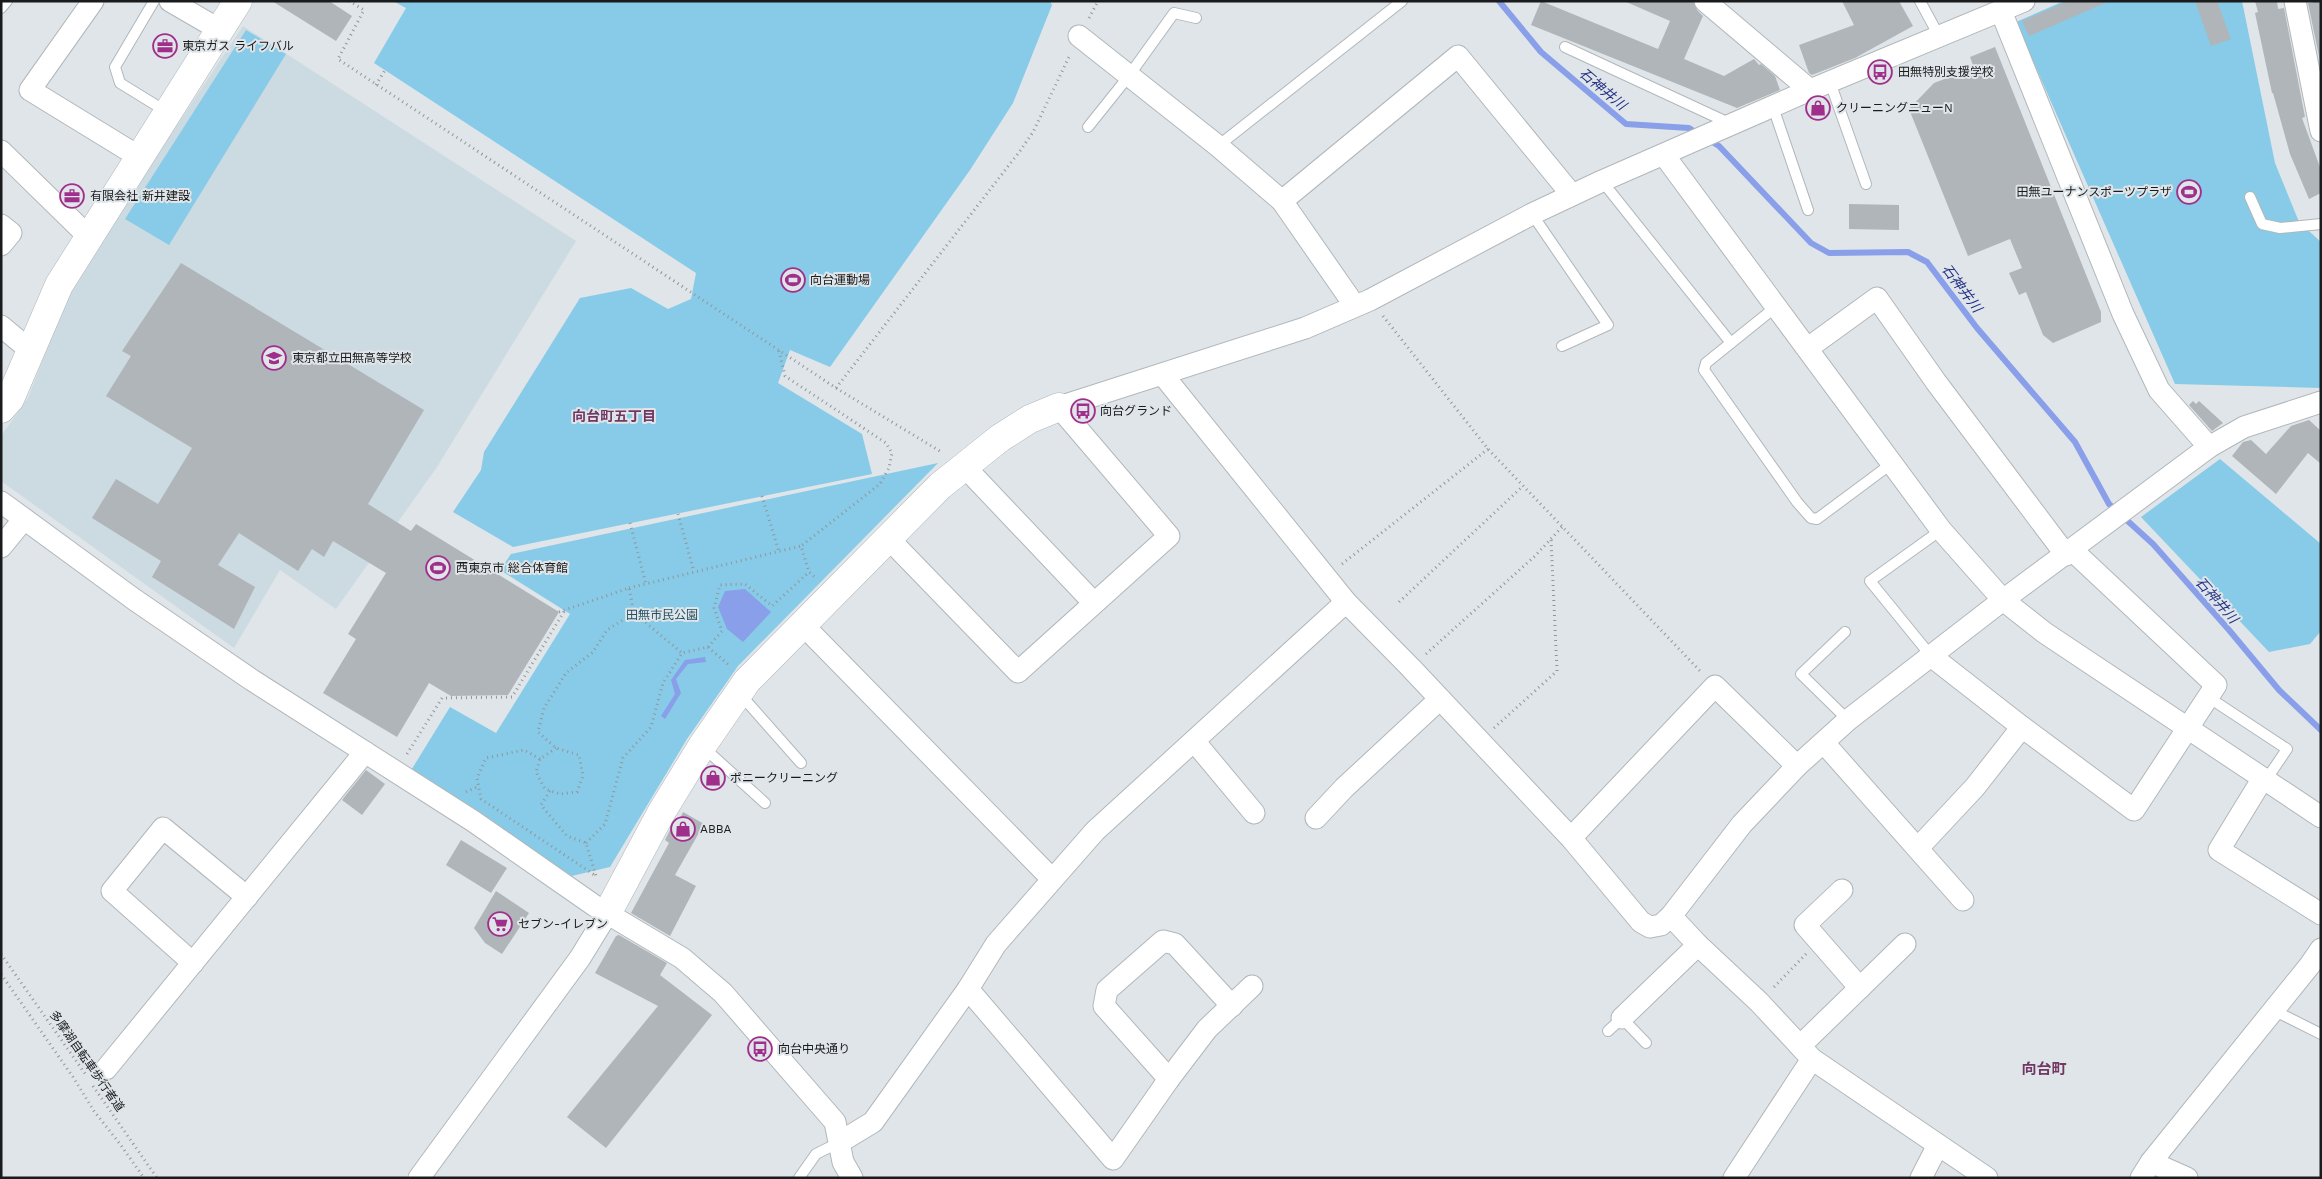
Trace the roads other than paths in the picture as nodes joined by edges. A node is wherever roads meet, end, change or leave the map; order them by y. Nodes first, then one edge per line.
1 (7, 1) edge
2 (94, 1) edge
3 (154, 1) edge
4 (170, 1) edge
5 (238, 1) edge
6 (1402, 1) edge
7 (1706, 1) edge
8 (1920, 1) edge
9 (2024, 1) edge
10 (2295, 1) edge
11 (1, 8) edge
12 (1196, 18) dead end
13 (2005, 21) dead end
14 (220, 30) junction
15 (1079, 36) road end
16 (1939, 36) junction
17 (1565, 47) dead end
18 (1128, 77) junction
19 (1830, 82) junction
20 (1810, 90) junction
21 (1772, 107) junction
22 (169, 113) junction
23 (1088, 127) dead end
24 (1725, 127) junction
25 (2321, 131) edge
26 (1218, 146) junction
27 (1, 151) edge
28 (1664, 155) junction
29 (141, 158) junction
30 (1602, 181) junction
31 (1866, 184) dead end
32 (1572, 195) junction
33 (2250, 197) dead end
34 (1282, 201) junction
35 (1808, 210) dead end
36 (1532, 214) junction
37 (2321, 224) edge
38 (1, 225) edge
39 (90, 238) junction
40 (1, 245) edge
41 (1363, 303) junction
42 (1777, 306) junction
43 (1, 326) edge
44 (1731, 343) junction
45 (1562, 346) dead end
46 (1808, 348) junction
47 (31, 351) junction
48 (1163, 375) junction
49 (2321, 402) edge
50 (1059, 407) junction
51 (1, 409) edge
52 (2209, 447) junction
53 (1891, 464) junction
54 (963, 465) junction
55 (1, 502) edge
56 (24, 519) junction
57 (1940, 530) junction
58 (888, 538) junction
59 (1, 547) edge
60 (2069, 552) junction
61 (2003, 600) junction
62 (1093, 602) junction
63 (1346, 602) junction
64 (803, 624) junction
65 (1845, 632) dead end
66 (1932, 656) junction
67 (742, 687) junction
68 (2208, 697) junction
69 (1440, 699) junction
70 (1848, 720) junction
71 (2022, 727) junction
72 (2187, 728) junction
73 (1194, 741) junction
74 (1824, 743) junction
75 (702, 746) junction
76 (365, 752) junction
77 (800, 763) dead end
78 (1797, 766) junction
79 (2264, 779) junction
80 (765, 803) dead end
81 (1254, 813) dead end
82 (2321, 817) edge
83 (1316, 818) dead end
84 (1571, 838) junction
85 (1918, 848) junction
86 (1052, 879) junction
87 (1842, 890) dead end
88 (246, 897) junction
89 (1964, 900) dead end
90 (607, 914) junction
91 (2321, 914) edge
92 (1671, 916) junction
93 (1905, 944) dead end
94 (1698, 945) junction
95 (2321, 949) edge
96 (193, 963) junction
97 (1252, 986) dead end
98 (1860, 988) junction
99 (968, 989) junction
100 (1232, 1006) junction
101 (2273, 1010) junction
102 (1615, 1025) joint
103 (2321, 1034) edge
104 (1646, 1042) dead end
105 (1806, 1053) junction
106 (106, 1069) dead end
107 (1169, 1079) junction
108 (840, 1142) junction
109 (1938, 1145) junction
110 (2146, 1170) edge
111 (419, 1178) edge
112 (799, 1178) edge
113 (852, 1178) edge
114 (1734, 1178) edge
115 (1921, 1178) edge
116 (1987, 1178) edge
117 (2187, 1178) edge

1 - 11 lane
2 - 29 street
3 - 22 lane
4 - 14 street
5 - 14 street
6 - 26 lane
7 - 20 street
8 - 16 lane
9 - 16 street
10 - 25 street
12 - 18 lane
13 - 52 street
14 - 22 street
15 - 18 street
16 - 19 street
17 - 24 lane
18 - 23 lane
18 - 26 street
19 - 20 street
19 - 31 lane
20 - 21 street
21 - 24 street
21 - 35 lane
22 - 29 street
24 - 28 street
26 - 34 street
27 - 39 street
28 - 30 street
28 - 42 street
29 - 39 street
30 - 32 street
30 - 44 lane
32 - 34 street
32 - 36 street
33 - 37 lane
34 - 41 street
36 - 41 street
36 - 45 lane
38 - 40 street
39 - 47 street
41 - 48 street
42 - 44 lane
42 - 46 street
43 - 47 street
44 - 53 lane
46 - 53 street
46 - 60 street
47 - 51 street
48 - 50 street
48 - 63 street
49 - 52 street
50 - 54 street
50 - 62 street
52 - 60 street
53 - 57 street
54 - 58 street
54 - 62 street
55 - 56 street
56 - 59 street
56 - 76 street
57 - 61 street
57 - 66 lane
58 - 62 street
58 - 64 street
60 - 61 street
60 - 68 street
61 - 66 street
61 - 72 street
63 - 69 street
63 - 73 street
64 - 67 street
64 - 86 street
65 - 70 lane
66 - 70 street
66 - 71 street
67 - 75 street
67 - 77 lane
68 - 72 street
68 - 79 lane
69 - 83 street
69 - 84 street
70 - 74 street
71 - 72 street
71 - 85 street
72 - 79 street
73 - 81 street
73 - 86 street
74 - 78 street
74 - 85 street
75 - 80 lane
75 - 90 street
76 - 88 street
76 - 90 street
78 - 84 street
78 - 92 street
79 - 82 street
79 - 91 street
84 - 92 street
85 - 89 street
86 - 99 street
87 - 98 street
88 - 96 street
88 - 96 street
90 - 108 street
90 - 111 street
92 - 94 street
93 - 98 street
94 - 102 street
94 - 105 street
95 - 101 street
96 - 106 street
97 - 100 street
98 - 105 street
99 - 107 street
99 - 108 street
100 - 107 street
100 - 107 street
101 - 103 lane
101 - 110 street
102 - 104 lane
105 - 109 street
105 - 114 street
108 - 112 lane
108 - 113 street
109 - 115 street
109 - 116 street
110 - 117 street

